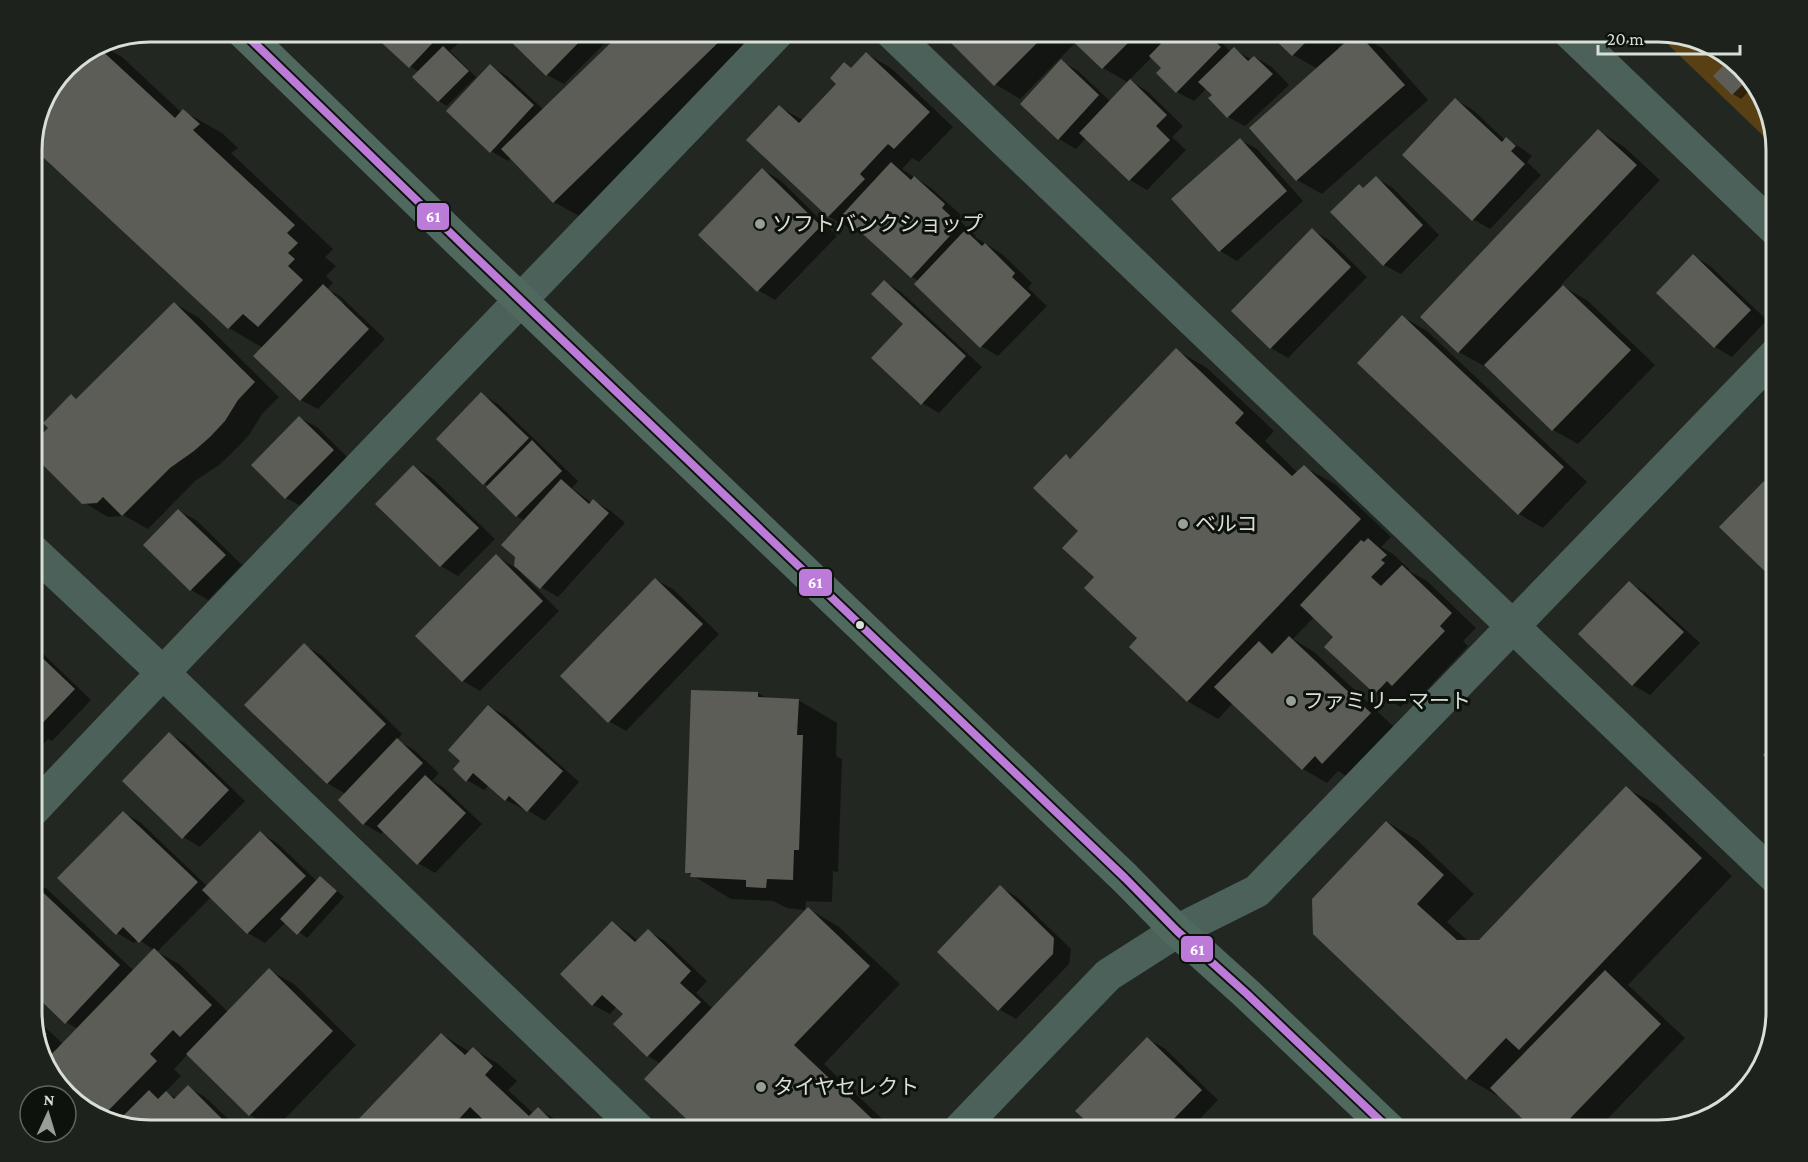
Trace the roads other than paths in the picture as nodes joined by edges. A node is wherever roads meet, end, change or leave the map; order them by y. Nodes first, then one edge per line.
1 (253, 42) edge
2 (768, 42) edge
3 (901, 42) edge
4 (1579, 42) edge
5 (1766, 220) edge
6 (521, 300) junction
7 (1766, 364) edge
8 (42, 559) edge
9 (1514, 626) junction
10 (162, 672) junction
11 (42, 799) edge
12 (1766, 868) edge
13 (1178, 931) junction
14 (628, 1120) edge
15 (970, 1120) edge
16 (1379, 1120) edge

1 - 6 highway
2 - 6 street
3 - 9 street
4 - 5 street
6 - 10 street
6 - 13 highway
7 - 9 street
8 - 10 street
9 - 12 street
9 - 13 street
10 - 11 street
10 - 14 street
13 - 15 street
13 - 16 highway

